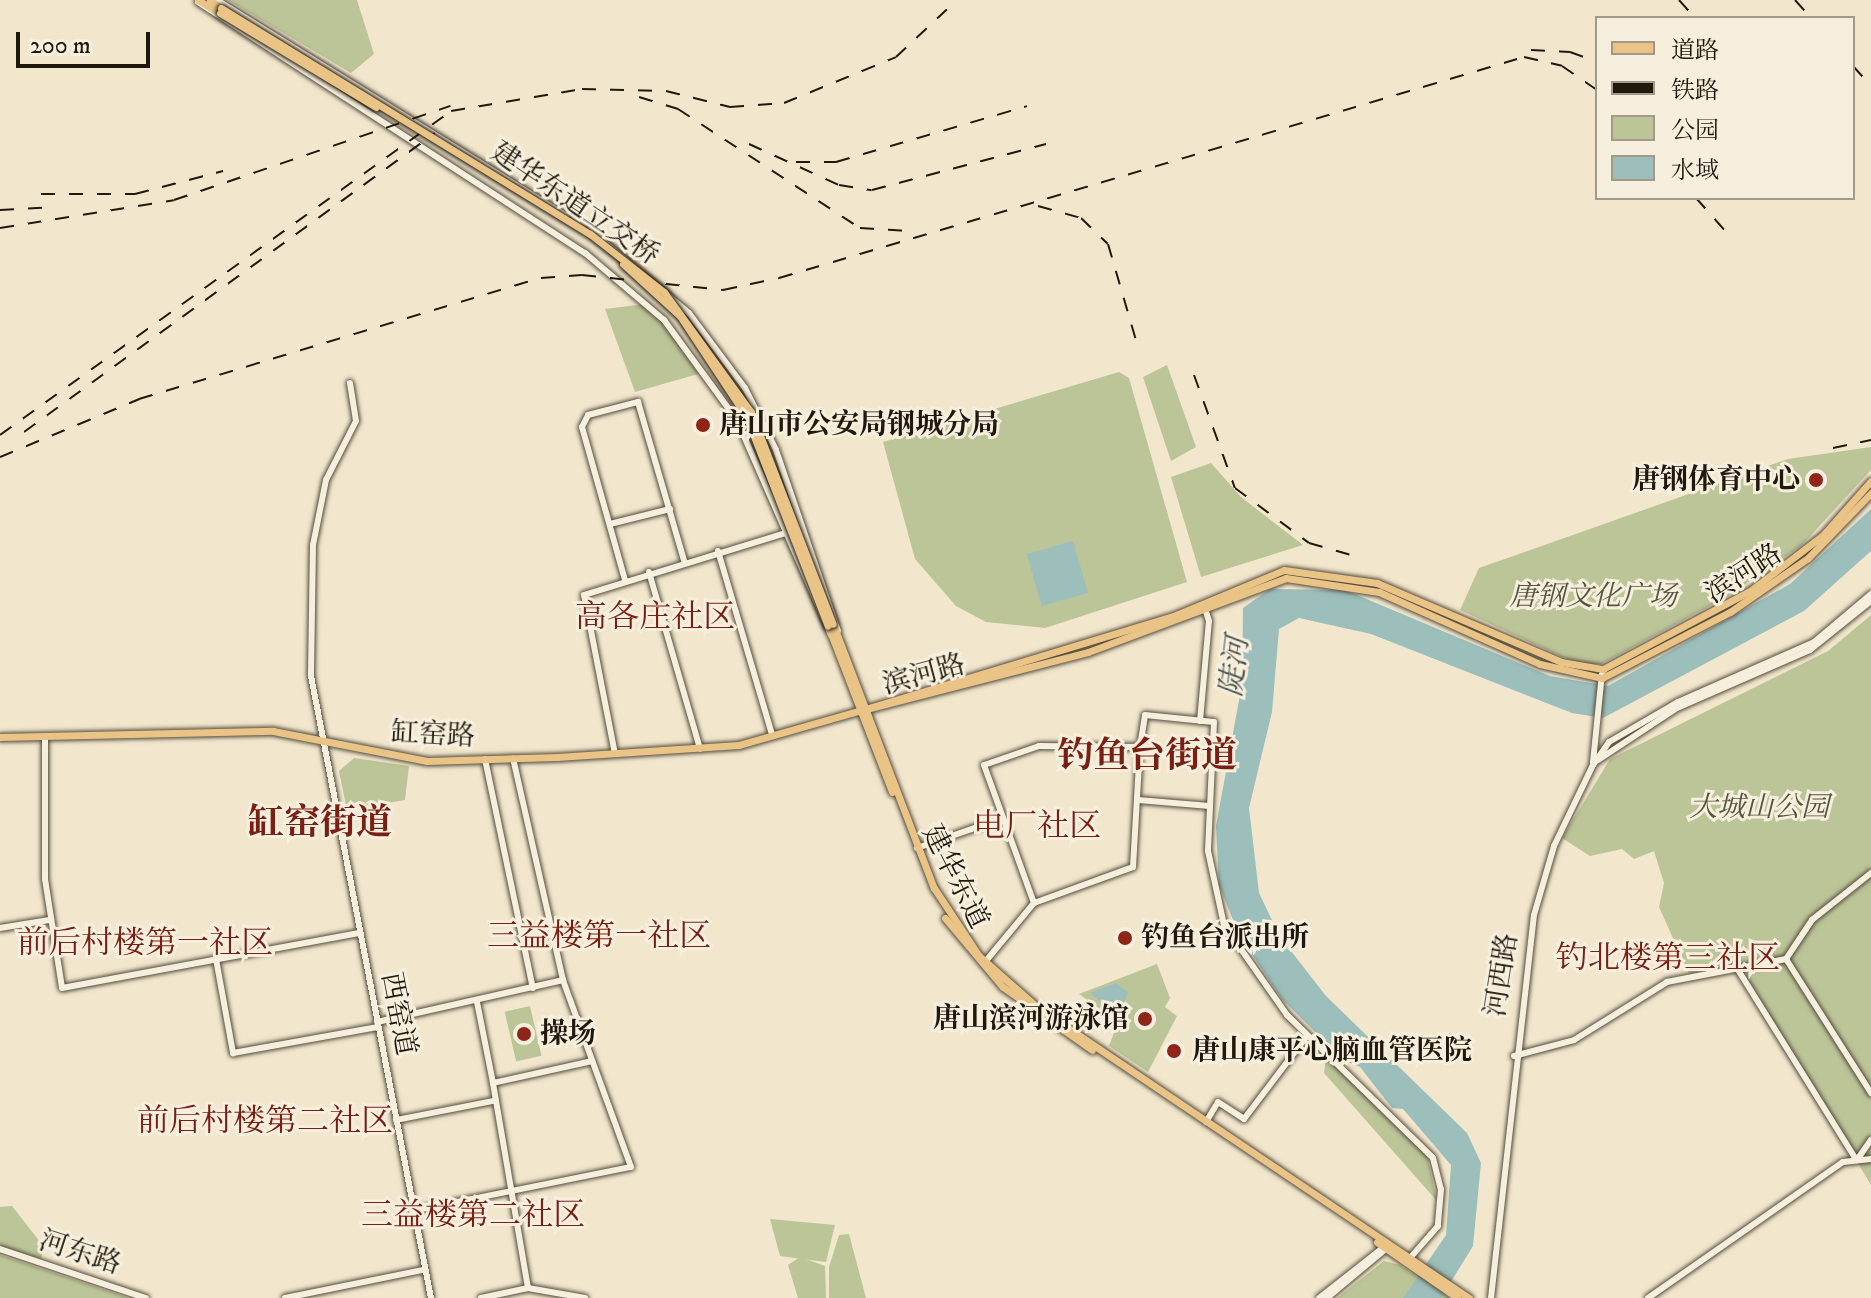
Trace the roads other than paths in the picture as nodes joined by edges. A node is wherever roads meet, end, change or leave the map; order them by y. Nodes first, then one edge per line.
1 (197, 0) edge
2 (210, 0) edge
3 (219, 7) edge
4 (350, 383) dead end
5 (1871, 481) edge
6 (1871, 493) edge
7 (670, 509) junction
8 (610, 524) junction
9 (786, 533) junction
10 (718, 551) junction
11 (684, 560) junction
12 (649, 572) junction
13 (625, 580) junction
14 (1871, 594) edge
15 (1871, 601) edge
16 (1204, 606) junction
17 (831, 625) joint
18 (836, 636) junction
19 (1603, 669) junction
20 (1602, 681) junction
21 (866, 709) junction
22 (1200, 721) junction
23 (772, 735) junction
24 (45, 736) junction
25 (0, 737) edge
26 (323, 737) junction
27 (1140, 747) junction
28 (700, 749) junction
29 (615, 754) junction
30 (485, 759) junction
31 (513, 759) junction
32 (1593, 765) junction
33 (1138, 800) junction
34 (1210, 806) junction
35 (1003, 818) junction
36 (917, 848) junction
37 (1871, 873) edge
38 (1034, 903) junction
39 (49, 920) junction
40 (0, 928) edge
41 (359, 933) junction
42 (216, 959) junction
43 (1786, 959) junction
44 (985, 962) junction
45 (1735, 965) junction
46 (563, 980) junction
47 (533, 988) junction
48 (477, 1002) junction
49 (377, 1024) junction
50 (1307, 1036) junction
51 (1514, 1056) junction
52 (592, 1061) junction
53 (493, 1083) junction
54 (1871, 1093) edge
55 (493, 1101) junction
56 (396, 1120) junction
57 (1206, 1122) junction
58 (1871, 1140) edge
59 (1857, 1157) junction
60 (1871, 1159) edge
61 (510, 1193) junction
62 (412, 1211) junction
63 (1387, 1247) junction
64 (0, 1249) edge
65 (1413, 1262) junction
66 (423, 1270) junction
67 (528, 1288) junction
68 (427, 1296) edge
69 (1463, 1297) edge
70 (146, 1298) edge
71 (285, 1298) edge
72 (481, 1298) edge
73 (585, 1298) edge
74 (1319, 1298) edge
75 (1327, 1298) edge
76 (1491, 1298) edge
77 (1648, 1298) edge

1 - 3 main road
1 - 9 street
2 - 3 main road
3 - 17 main road, 建华东道立交桥, bridge
3 - 18 street
4 - 26 street, 西窑道
5 - 19 main road, 滨河路
6 - 20 main road, 滨河路
7 - 8 street
7 - 8 street
7 - 11 street
8 - 13 street
9 - 10 street
9 - 18 street
10 - 11 street
10 - 23 street
11 - 12 street
12 - 13 street
12 - 28 street
13 - 29 street
14 - 32 street, 河西路
15 - 32 street
16 - 19 main road, 滨河路
16 - 20 main road, 滨河路
16 - 21 main road, 滨河路
16 - 22 street
17 - 18 main road, 建华东道
18 - 21 main road, 建华东道
19 - 20 street
20 - 32 street
21 - 23 main road, 缸窑路
21 - 36 main road, 建华东道
21 - 63 main road, 建华东道
22 - 27 street
22 - 34 street
23 - 28 main road, 缸窑路
24 - 25 main road, 缸窑路
24 - 26 main road, 缸窑路
24 - 39 street
26 - 30 main road, 缸窑路
26 - 41 street, 西窑道
27 - 33 street
27 - 35 street
28 - 29 main road, 缸窑路
29 - 31 main road, 缸窑路
30 - 31 main road, 缸窑路
30 - 47 street
31 - 46 street
32 - 51 street, 河西路
33 - 34 street
33 - 38 street
34 - 50 street
35 - 36 street
35 - 38 street
36 - 44 main road, 建华东道
37 - 43 street
38 - 44 street
39 - 40 street
39 - 42 street
41 - 42 street
41 - 49 street, 西窑道
42 - 49 street
43 - 45 street
43 - 54 street
44 - 57 main road, 建华东道
45 - 51 street
45 - 59 street
46 - 47 street
46 - 52 street
47 - 48 street
48 - 49 street
48 - 53 street
49 - 56 street, 西窑道
50 - 57 street
50 - 65 street
51 - 76 street, 河西路
52 - 53 street
52 - 61 street
53 - 55 street
55 - 56 street
55 - 61 street
56 - 62 street, 西窑道
57 - 63 main road, 建华东道
58 - 59 street
59 - 60 street
59 - 77 street
61 - 62 street
61 - 67 street
62 - 66 street, 西窑道
63 - 65 main road, 建华东道
63 - 74 street
63 - 75 street
64 - 70 street, 河东路
65 - 69 main road, 建华东道
66 - 68 street, 西窑道
66 - 71 street
67 - 72 street
67 - 73 street

